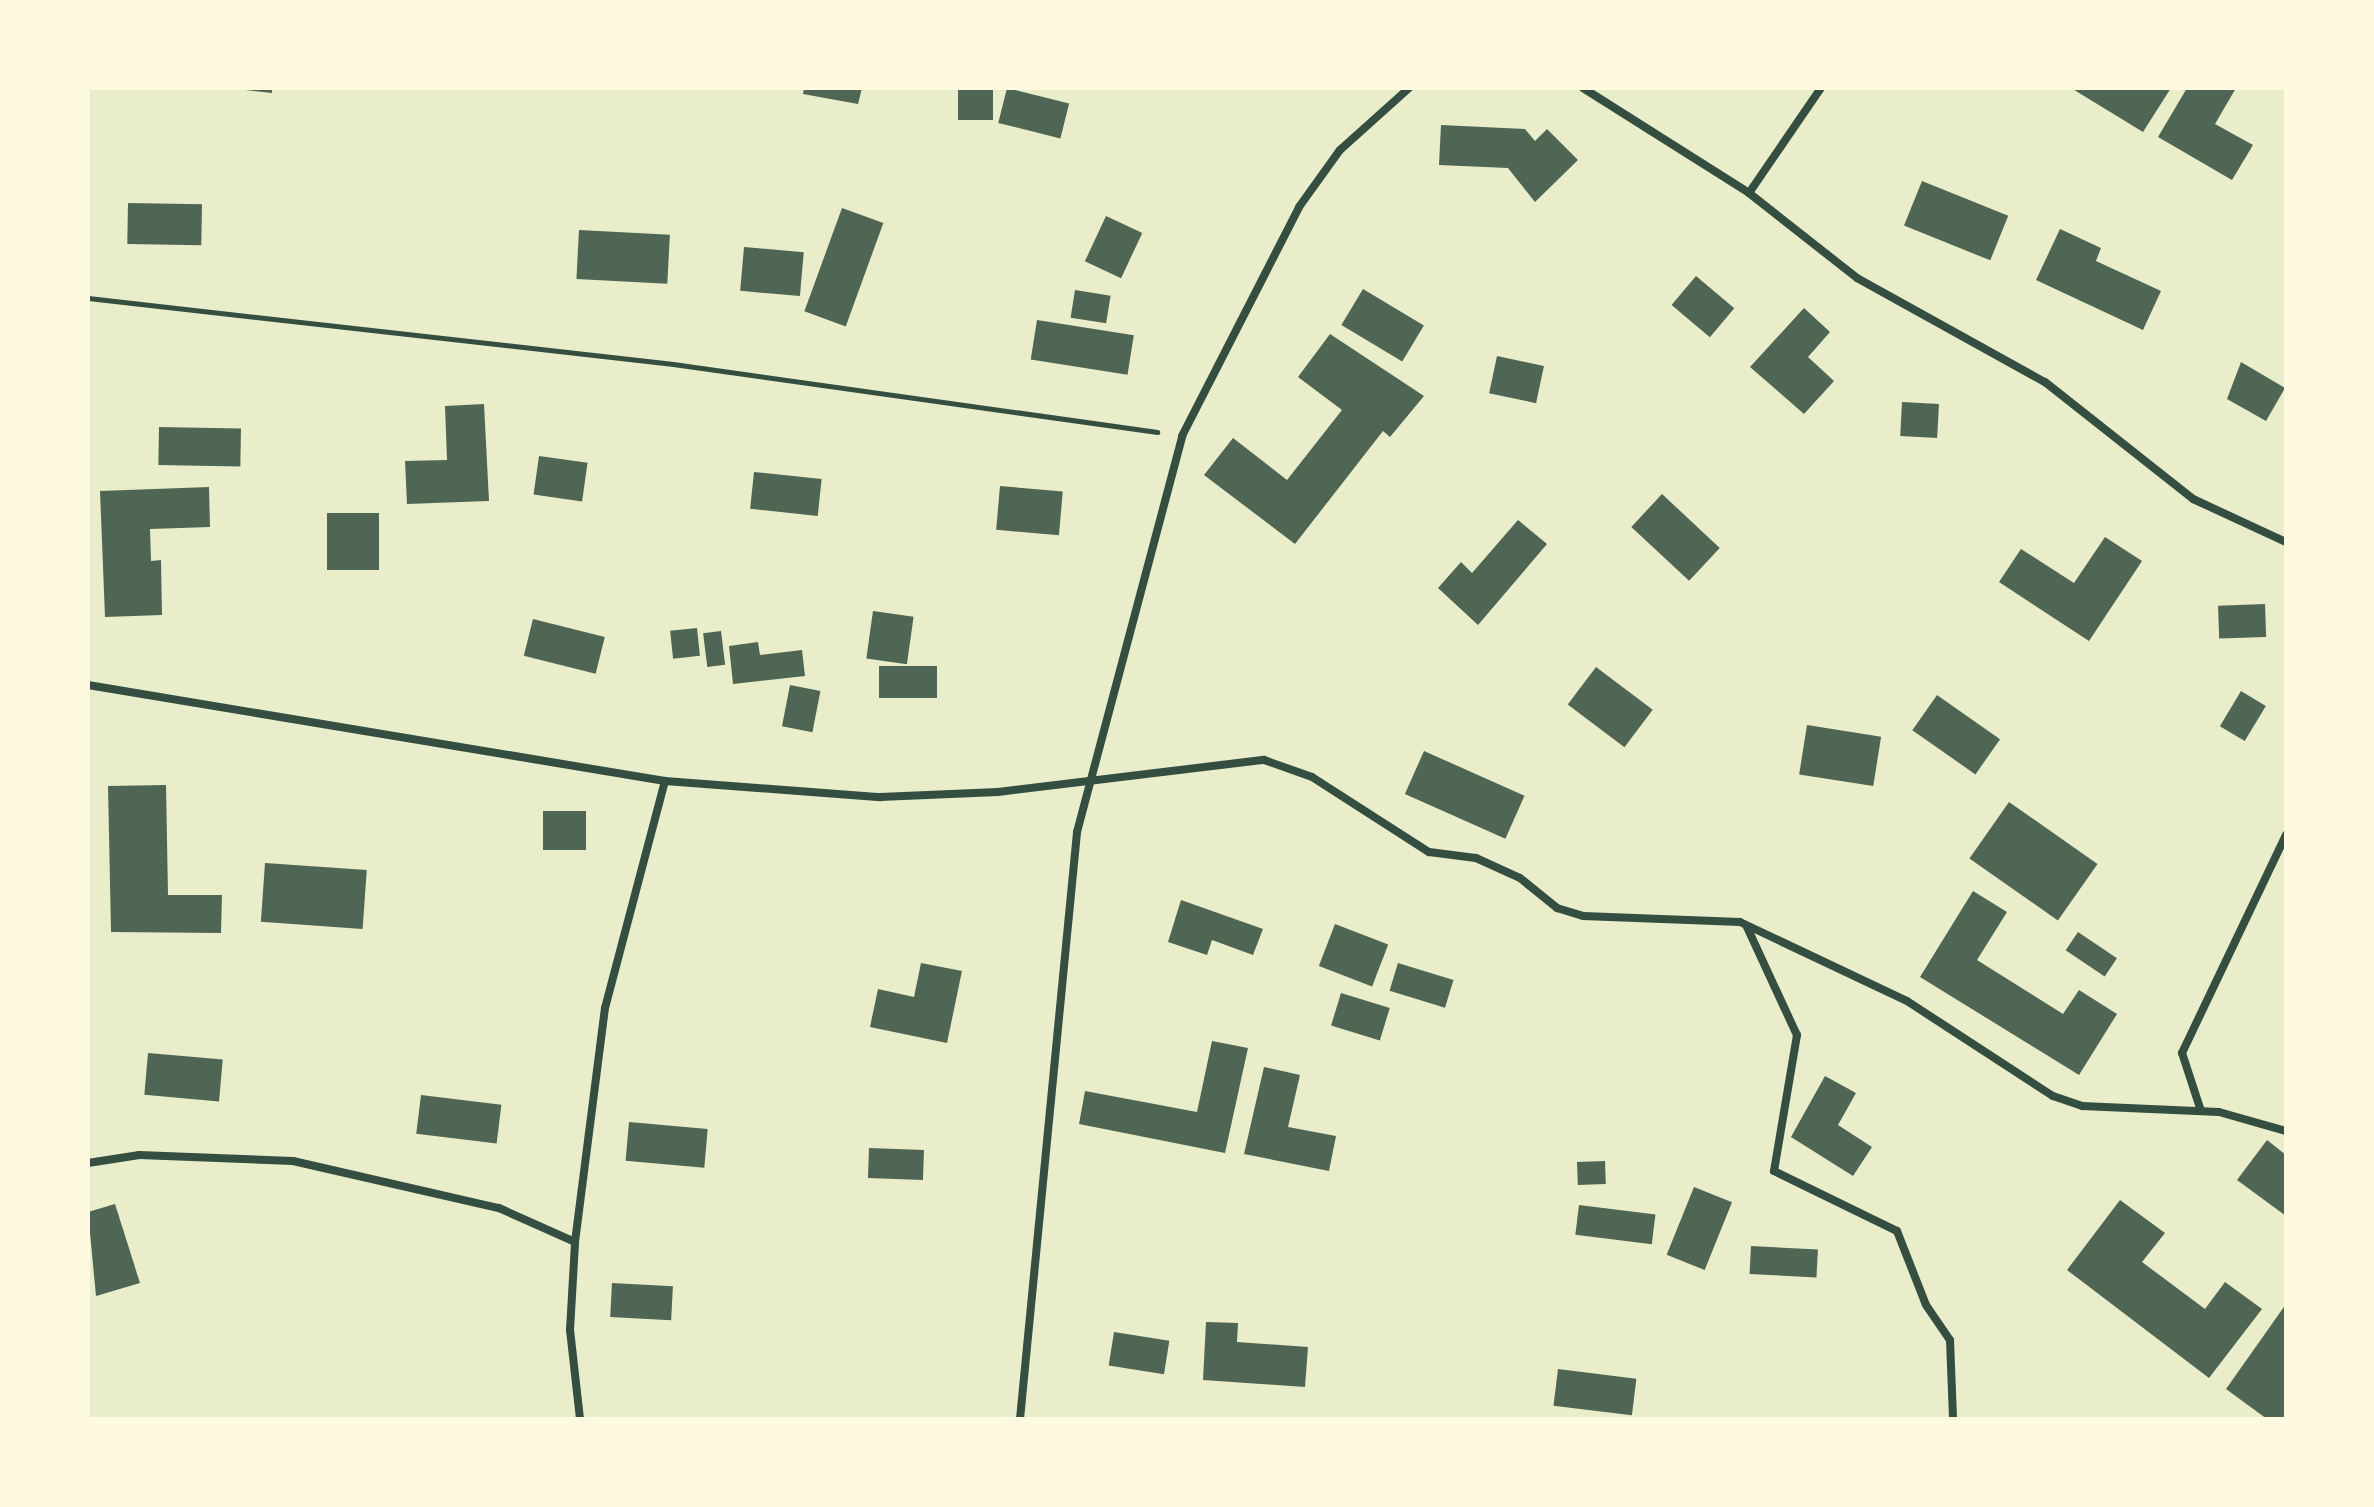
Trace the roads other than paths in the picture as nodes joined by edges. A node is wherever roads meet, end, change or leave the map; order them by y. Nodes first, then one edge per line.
1 (1409, 88) edge
2 (1583, 88) edge
3 (1821, 88) edge
4 (1749, 193) junction
5 (2286, 542) edge
6 (88, 685) edge
7 (1098, 775) junction
8 (665, 781) junction
9 (2286, 835) edge
10 (1747, 927) junction
11 (2201, 1111) junction
12 (2286, 1131) edge
13 (88, 1163) edge
14 (575, 1242) junction
15 (580, 1419) edge
16 (1020, 1419) edge
17 (1953, 1419) edge

1 - 7 street
2 - 4 street
3 - 4 street
4 - 5 street
6 - 8 street
7 - 8 street
7 - 10 street
7 - 16 street
8 - 14 street
9 - 11 street
10 - 11 street
10 - 17 street
11 - 12 street
13 - 14 street
14 - 15 street

